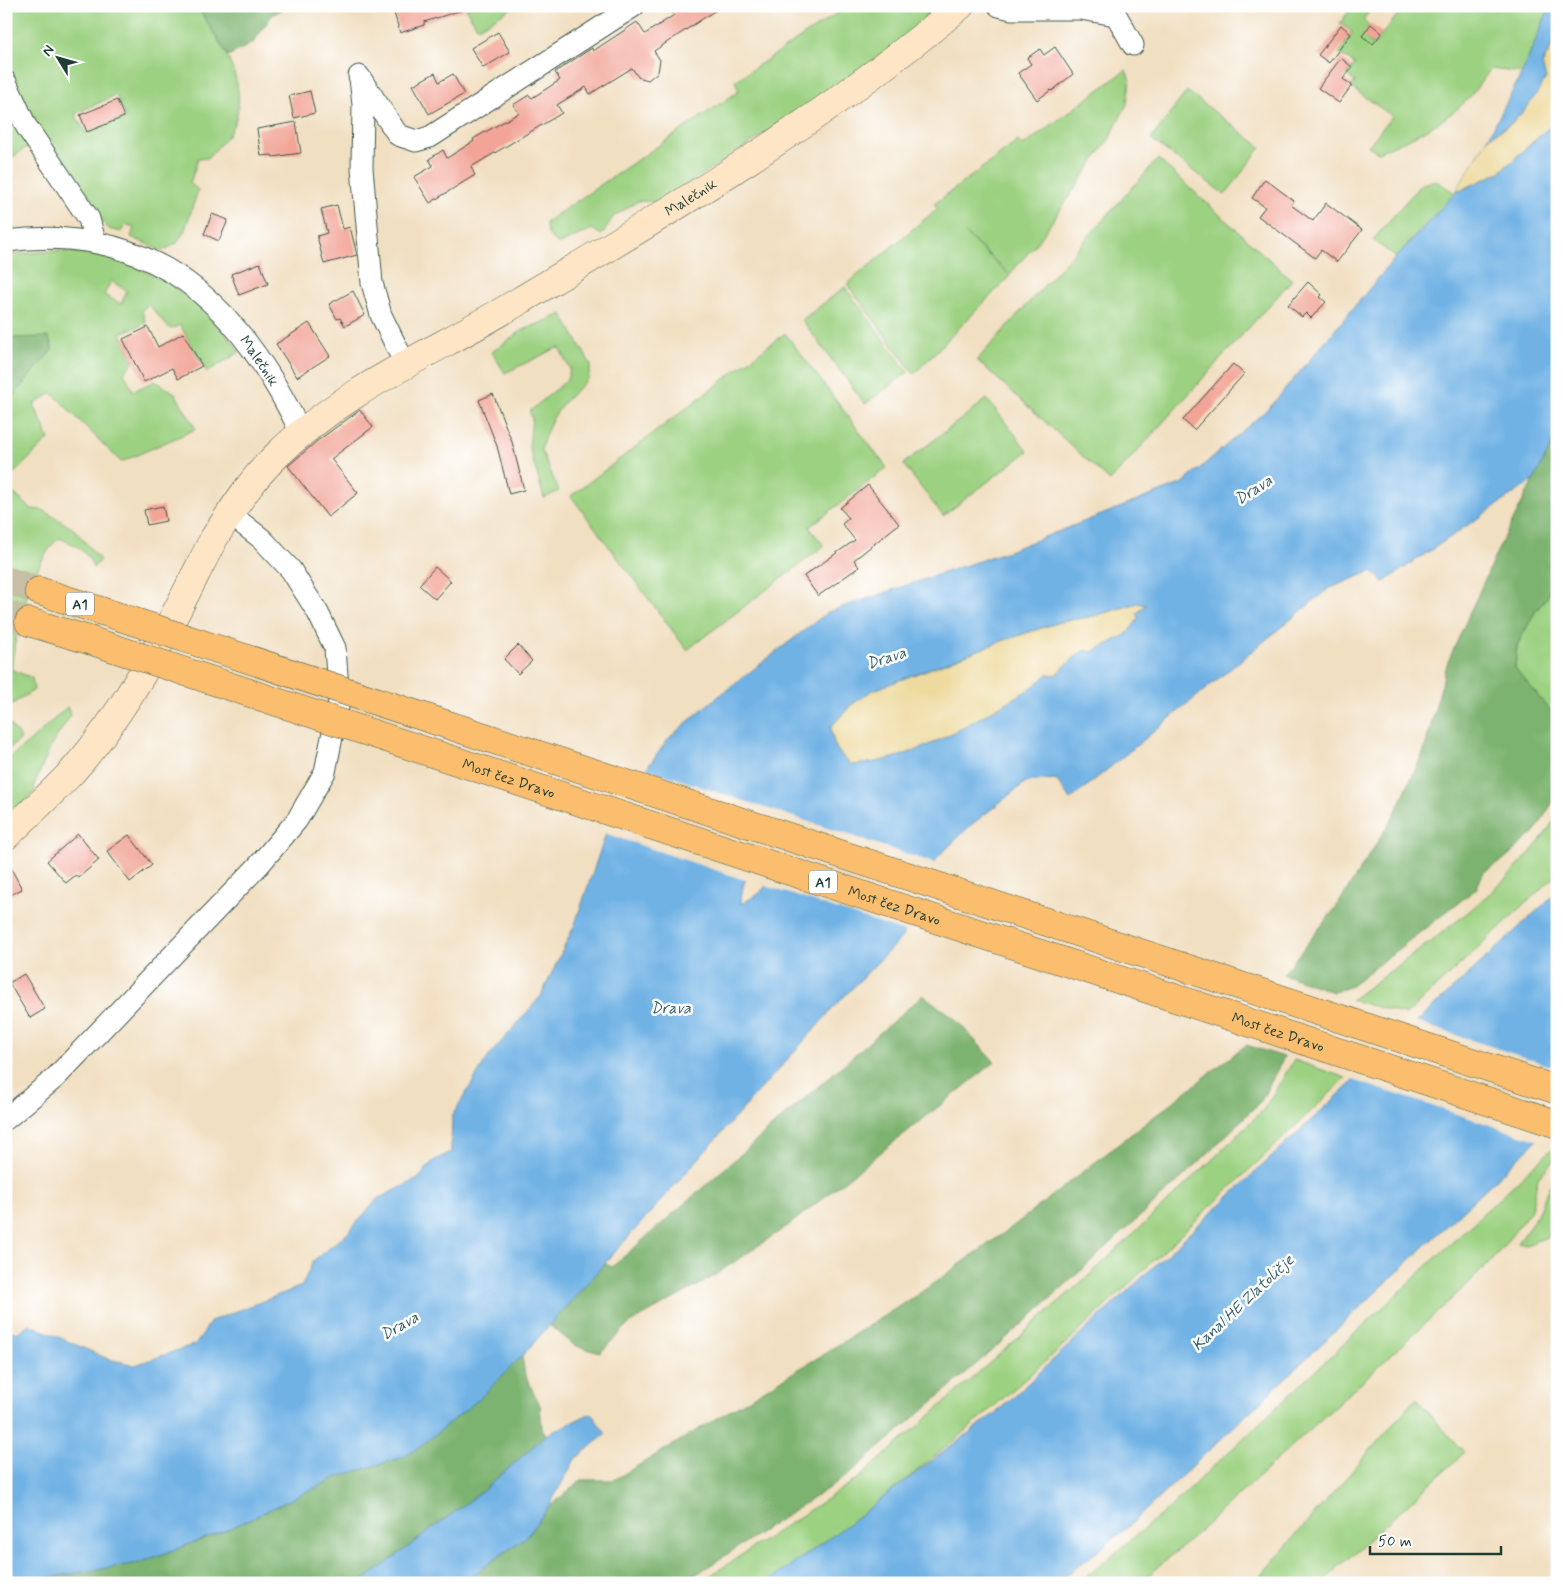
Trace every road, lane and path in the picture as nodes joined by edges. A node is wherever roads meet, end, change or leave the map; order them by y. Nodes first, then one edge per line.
1 (634, 6) edge
2 (960, 6) edge
3 (999, 6) edge
4 (1133, 45) dead end
5 (6, 82) edge
6 (6, 241) edge
7 (96, 242) junction
8 (405, 364) junction
9 (301, 433) junction
10 (230, 514) junction
11 (39, 591) tunnel mouth
12 (29, 622) tunnel mouth
13 (6, 836) edge
14 (1557, 1090) edge
15 (6, 1119) edge
16 (1557, 1124) edge

1 - 8 street
2 - 8 street, Malečnik
3 - 4 street
5 - 7 street
6 - 7 street, Malečnik
7 - 9 street, Malečnik
8 - 9 street, Malečnik
9 - 10 street
10 - 13 street
10 - 15 street
11 - 14 highway, Most čez Dravo / A1, bridge
12 - 16 highway, Most čez Dravo / A1, bridge

